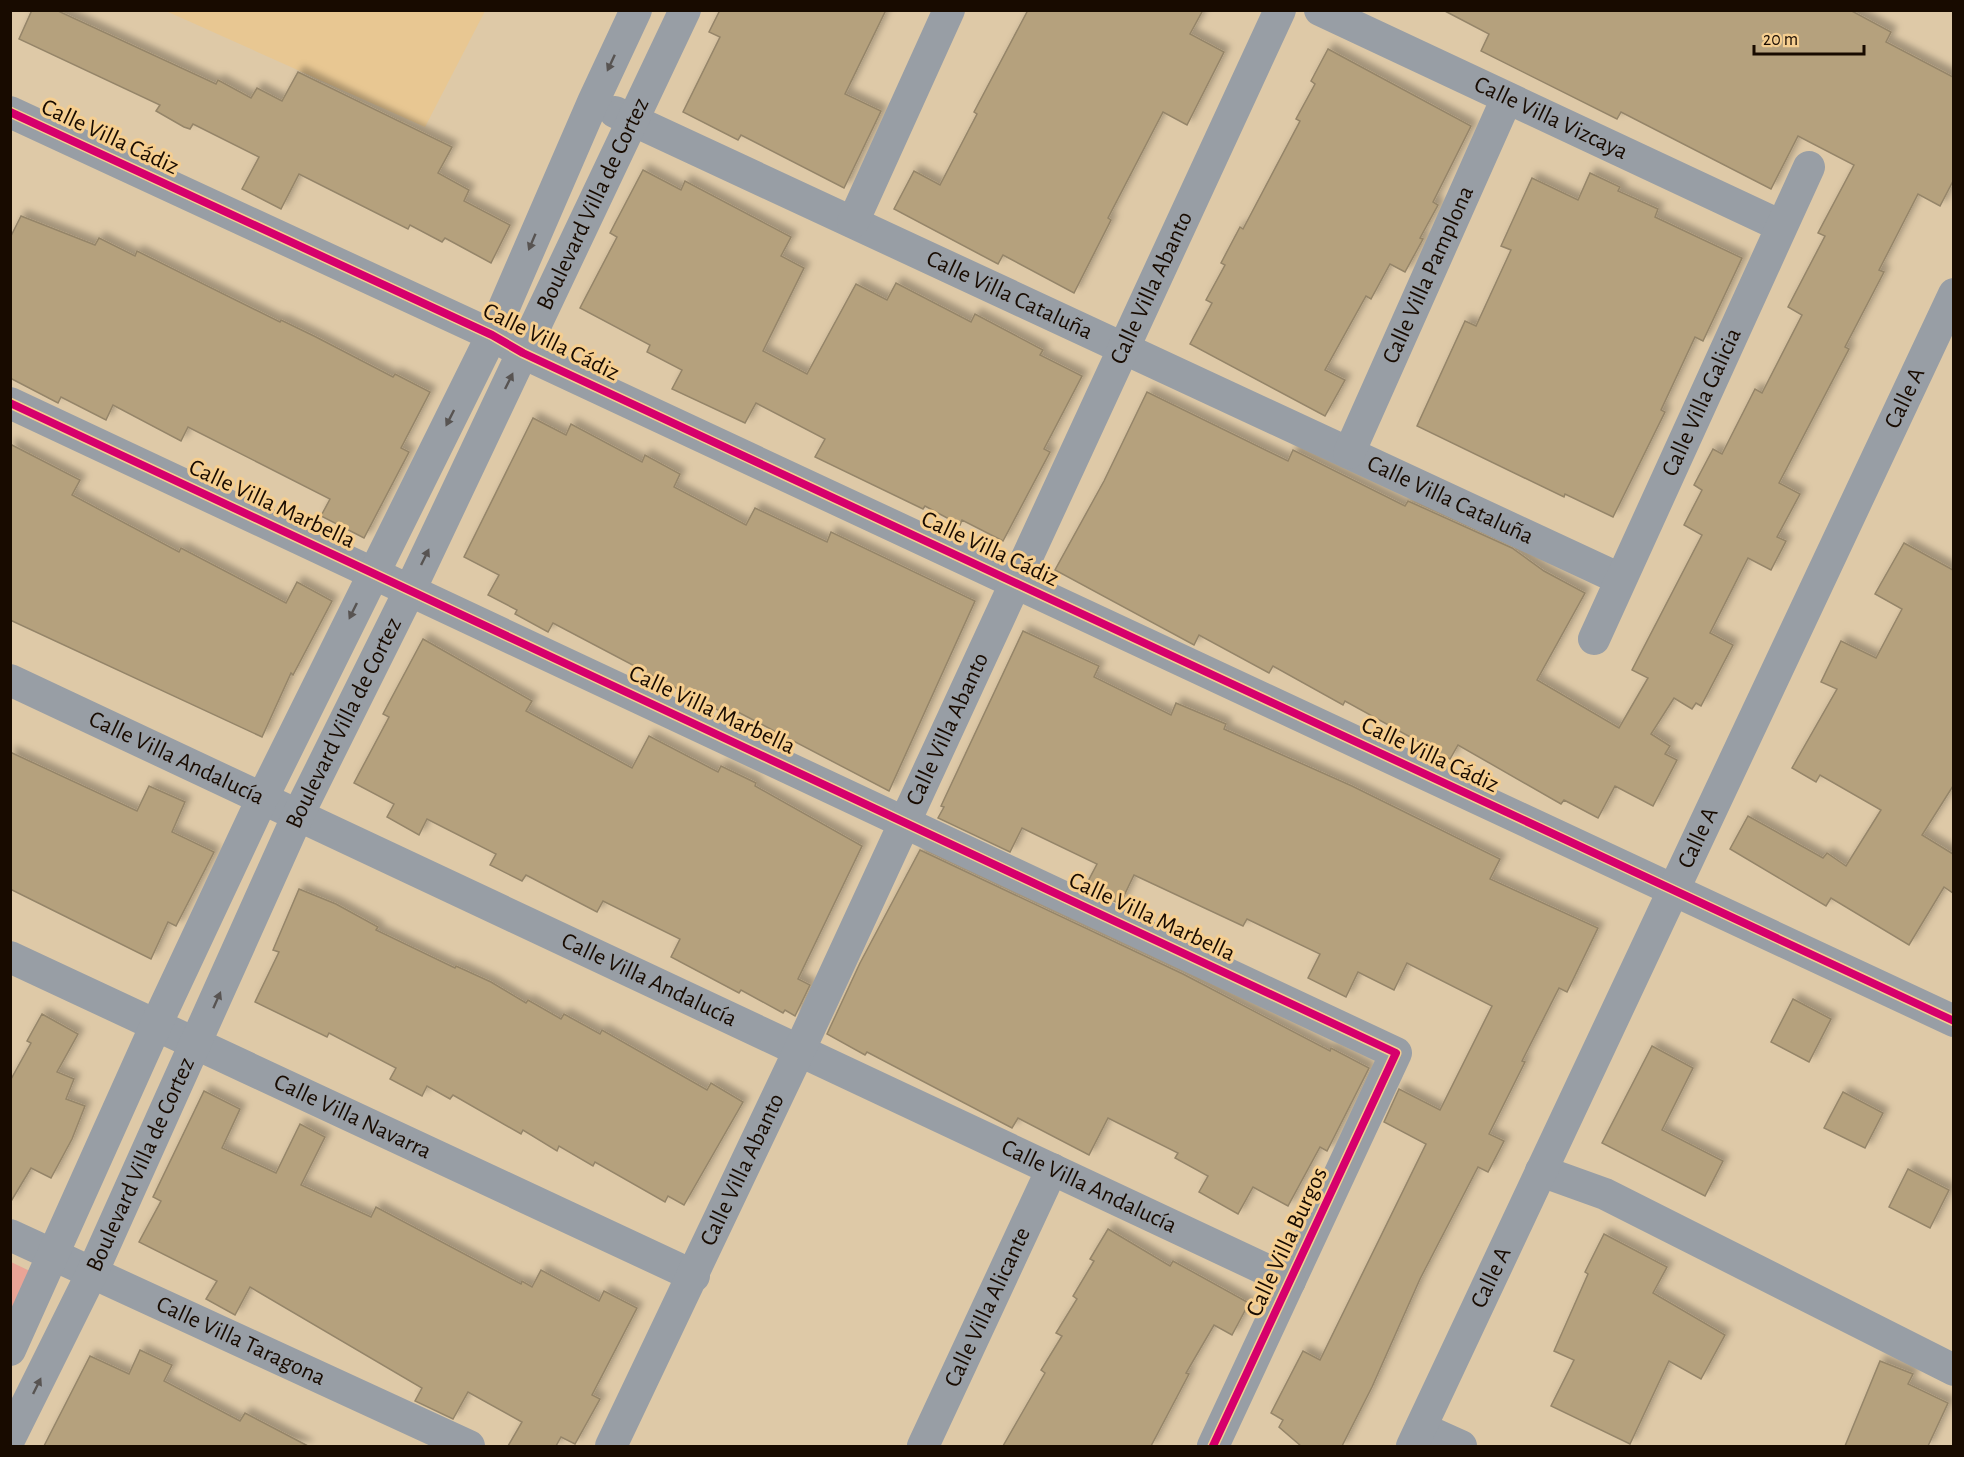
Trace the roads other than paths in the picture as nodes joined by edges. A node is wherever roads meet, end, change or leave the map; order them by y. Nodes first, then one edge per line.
1 (636, 10) edge
2 (685, 10) edge
3 (949, 10) edge
4 (1280, 10) edge
5 (1320, 10) edge
6 (1507, 98) junction
7 (593, 102) junction
8 (10, 112) edge
9 (634, 121) junction
10 (1809, 167) dead end
11 (853, 222) junction
12 (1781, 226) junction
13 (1953, 294) edge
14 (492, 334) junction
15 (1942, 347) edge
16 (1123, 348) junction
17 (523, 352) junction
18 (10, 403) edge
19 (1349, 453) junction
20 (372, 572) junction
21 (1620, 579) junction
22 (1014, 582) junction
23 (410, 590) junction
24 (1594, 639) dead end
25 (10, 680) edge
26 (262, 799) junction
27 (298, 815) junction
28 (904, 822) junction
29 (1673, 890) junction
30 (10, 957) edge
31 (1953, 1021) edge
32 (156, 1025) junction
33 (197, 1044) junction
34 (799, 1051) junction
35 (1396, 1053) joint
36 (1052, 1169) junction
37 (1542, 1171) junction
38 (10, 1235) edge
39 (53, 1255) junction
40 (92, 1273) junction
41 (694, 1276) junction
42 (1290, 1281) junction
43 (10, 1350) edge
44 (1953, 1370) edge
45 (1417, 1437) edge
46 (10, 1438) edge
47 (469, 1446) edge
48 (611, 1446) edge
49 (923, 1446) edge
50 (1213, 1446) edge
51 (1461, 1446) edge

1 -> 7 street, Boulevard Villa de Cortez
2 - 9 street, Boulevard Villa de Cortez
3 - 11 street
4 - 16 street, Calle Villa Abanto
5 - 6 street, Calle Villa Vizcaya
6 - 12 street, Calle Villa Vizcaya
6 - 19 street, Calle Villa Pamplona
7 - 9 street, Calle Villa Cataluña
7 -> 14 street, Boulevard Villa de Cortez
8 - 14 street, Calle Villa Cádiz
9 - 11 street, Calle Villa Cataluña
9 - 17 street, Boulevard Villa de Cortez
10 - 12 street, Calle Villa Galicia
11 - 16 street, Calle Villa Cataluña
12 - 21 street, Calle Villa Galicia
13 - 15 street, Calle A
14 - 17 street, Calle Villa Cádiz
14 -> 20 street, Boulevard Villa de Cortez
15 - 29 street, Calle A
16 - 19 street, Calle Villa Cataluña
16 - 22 street, Calle Villa Abanto
17 - 22 street, Calle Villa Cádiz
23 -> 17 street, Boulevard Villa de Cortez
18 - 20 street, Calle Villa Marbella
19 - 21 street, Calle Villa Cataluña
20 - 23 street, Calle Villa Marbella
20 -> 26 street, Boulevard Villa de Cortez
21 - 24 street, Calle Villa Galicia
22 - 28 street, Calle Villa Abanto
22 - 29 street, Calle Villa Cádiz
23 - 27 street, Boulevard Villa de Cortez
23 - 28 street, Calle Villa Marbella
25 - 26 street, Calle Villa Andalucía
26 - 27 street, Calle Villa Andalucía
26 - 32 street, Boulevard Villa de Cortez
33 -> 27 street, Boulevard Villa de Cortez
27 - 34 street, Calle Villa Andalucía
28 - 34 street, Calle Villa Abanto
28 - 35 street, Calle Villa Marbella
29 - 31 street, Calle Villa Cádiz
29 - 37 street, Calle A
30 - 32 street, Calle Villa Navarra
32 - 33 street, Calle Villa Navarra
32 - 39 street, Boulevard Villa de Cortez
33 - 40 street, Boulevard Villa de Cortez
33 - 41 street, Calle Villa Navarra
34 - 36 street, Calle Villa Andalucía
34 - 41 street, Calle Villa Abanto
35 - 42 street, Calle Villa Burgos
36 - 42 street, Calle Villa Andalucía
36 - 49 street, Calle Villa Alicante
37 - 44 street
37 - 45 street, Calle A
38 - 39 street, Calle Villa Taragona
39 - 40 street, Calle Villa Taragona
39 - 43 street, Boulevard Villa de Cortez
46 -> 40 street, Boulevard Villa de Cortez
40 - 47 street, Calle Villa Taragona
41 - 48 street, Calle Villa Abanto
42 - 50 street, Calle Villa Burgos
45 - 51 street

